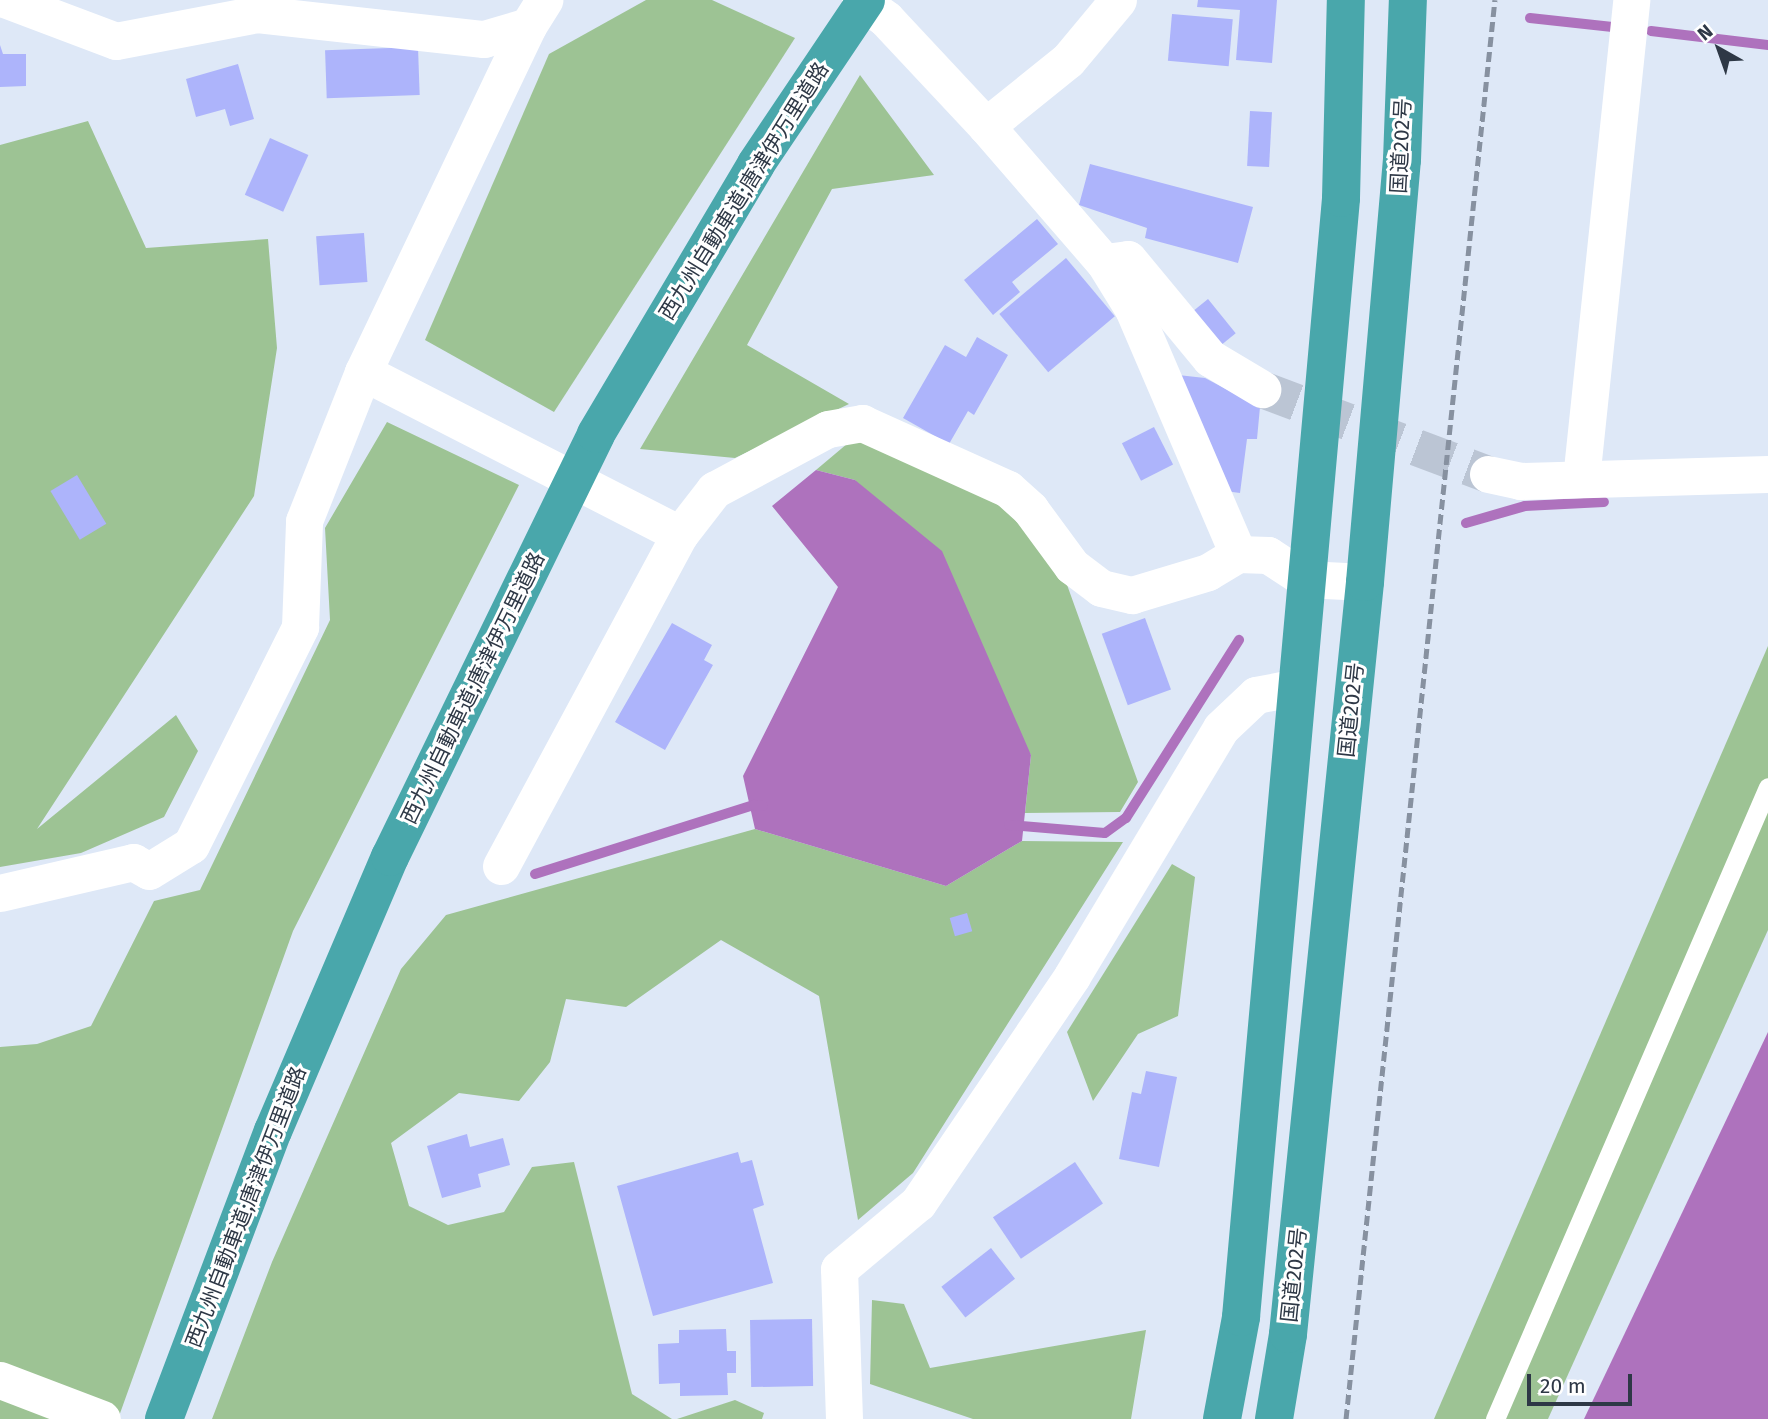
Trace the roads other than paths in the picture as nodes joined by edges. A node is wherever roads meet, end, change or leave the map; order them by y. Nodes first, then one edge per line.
1 (7, 0) edge
2 (860, 0) edge
3 (866, 0) edge
4 (1118, 0) edge
5 (1346, 0) edge
6 (1408, 0) edge
7 (1631, 0) edge
8 (536, 13) edge
9 (986, 126) junction
10 (1104, 262) junction
11 (363, 372) junction
12 (1262, 389) tunnel mouth
13 (1488, 474) tunnel mouth
14 (1768, 474) edge
15 (1581, 479) junction
16 (680, 534) junction
17 (1238, 554) junction
18 (1305, 579) junction
19 (1364, 582) junction
20 (1297, 688) junction
21 (1768, 786) edge
22 (501, 866) dead end
23 (0, 893) edge
24 (0, 1380) edge
25 (102, 1419) edge
26 (164, 1419) edge
27 (844, 1419) edge
28 (1222, 1419) edge
29 (1274, 1419) edge
30 (1495, 1419) edge

1 - 8 street
2 - 9 street
3 - 26 highway, 西九州自動車道;唐津伊万里道路
4 - 9 street
5 - 18 highway
6 - 19 highway, 国道202号
7 - 15 street
8 - 11 street
9 - 10 street
10 - 12 street
10 - 17 street
11 - 16 street
11 - 23 street
13 - 15 street
14 - 15 street
16 - 17 street
16 - 22 street
17 - 18 street
18 - 19 street
18 - 20 highway
19 - 29 highway, 国道202号
20 - 27 street
20 - 28 highway
21 - 30 lane
24 - 25 street

